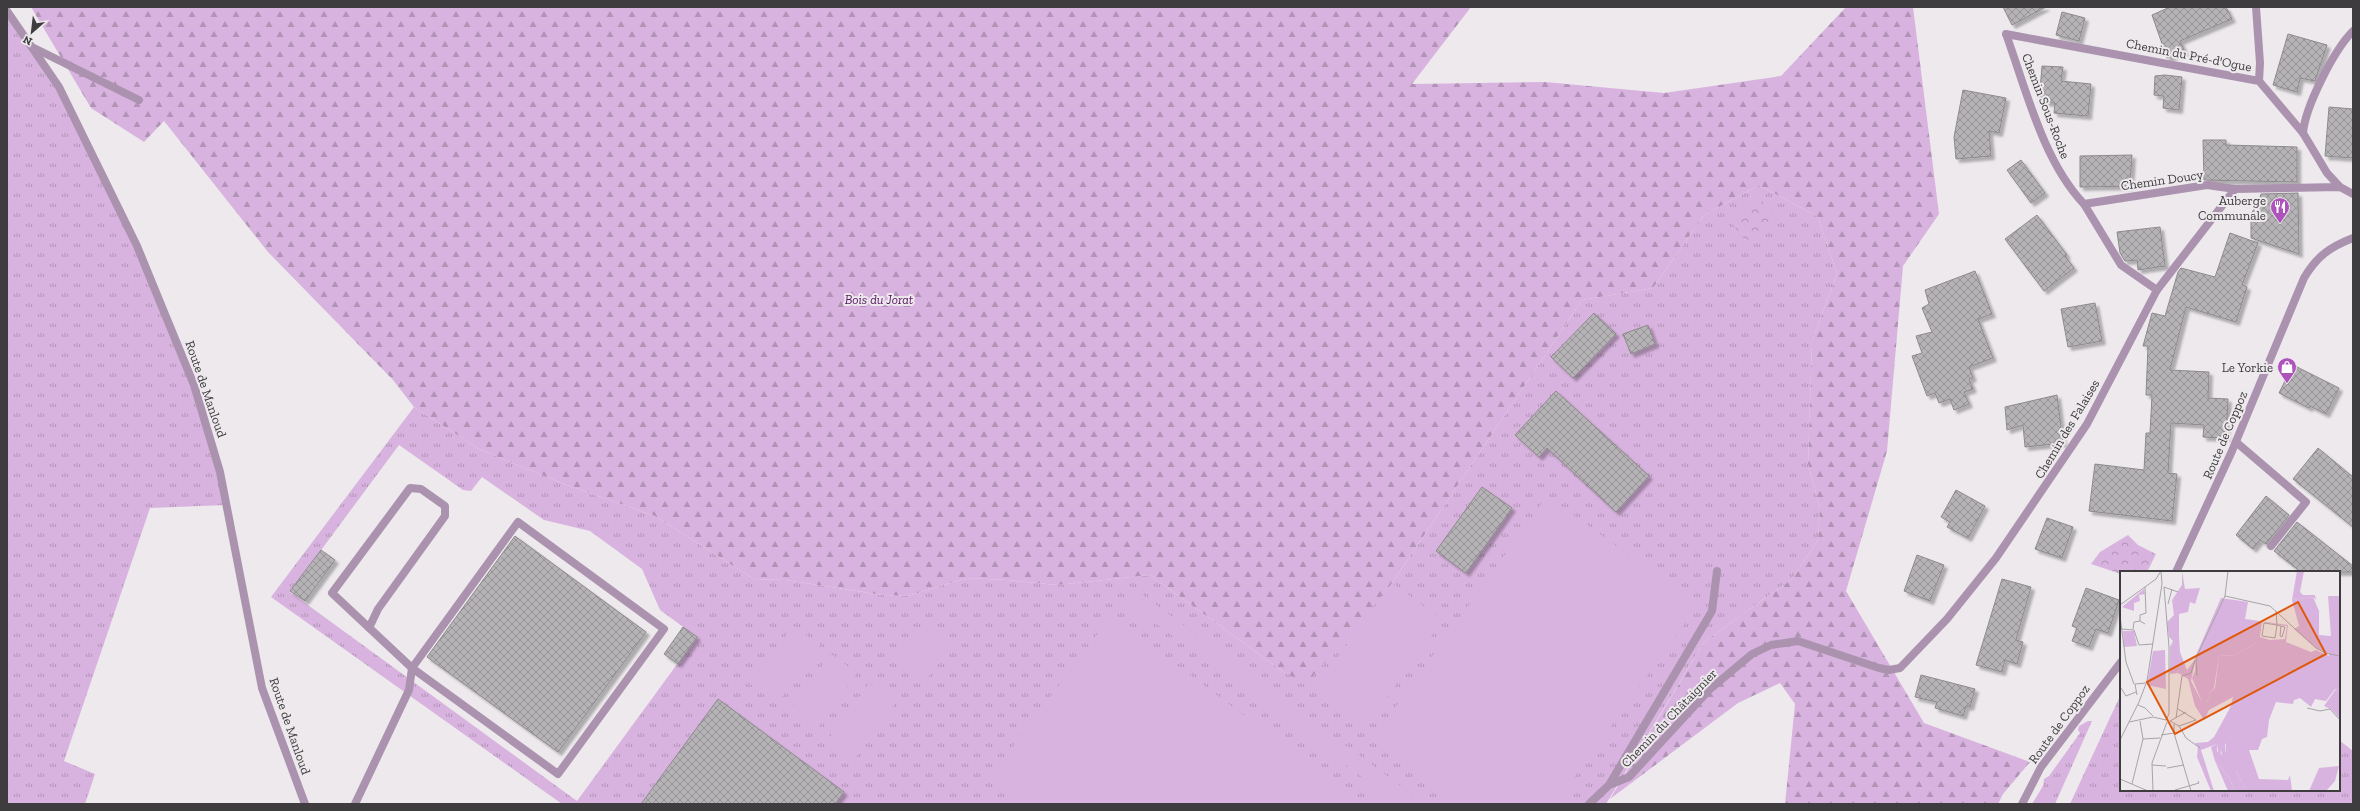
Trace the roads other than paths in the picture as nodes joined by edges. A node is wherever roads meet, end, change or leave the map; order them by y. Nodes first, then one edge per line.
1 (2256, 7) edge
2 (7, 11) edge
3 (2353, 31) edge
4 (2006, 34) joint
5 (34, 48) junction
6 (2258, 81) junction
7 (139, 100) dead end
8 (2303, 133) junction
9 (2340, 187) junction
10 (2235, 189) junction
11 (2353, 194) edge
12 (2084, 204) junction
13 (2353, 238) edge
14 (2157, 290) junction
15 (2236, 442) junction
16 (2271, 546) dead end
17 (1717, 571) dead end
18 (2176, 571) edge
19 (369, 628) junction
20 (2120, 663) edge
21 (412, 668) junction
22 (1900, 668) joint
23 (1609, 785) junction
24 (305, 804) edge
25 (355, 804) edge
26 (1589, 804) edge
27 (2022, 804) edge

1 - 6 street
2 - 5 street, Route de Manloud
3 - 8 street
4 - 6 street, Chemin du Pré-d'Ogue
4 - 12 street, Chemin Sous-Roche
5 - 7 street
5 - 24 street, Route de Manloud
6 - 8 street, Chemin du Pré-d'Ogue
8 - 9 street, Chemin du Pré-d'Ogue
9 - 10 street, Chemin Doucy
9 - 11 street
10 - 12 street, Chemin Doucy
10 - 14 street, Chemin des Falaises
12 - 14 street, Chemin Sous-Roche
13 - 15 street, Route de Coppoz
14 - 22 street, Chemin des Falaises
15 - 16 street
15 - 18 street, Route de Coppoz
17 - 23 street, Chemin du Châtaignier
19 - 19 street
19 - 21 street
20 - 27 street, Route de Coppoz
21 - 21 street
21 - 25 street
22 - 23 street, Chemin du Châtaignier
23 - 26 street, Chemin du Châtaignier

